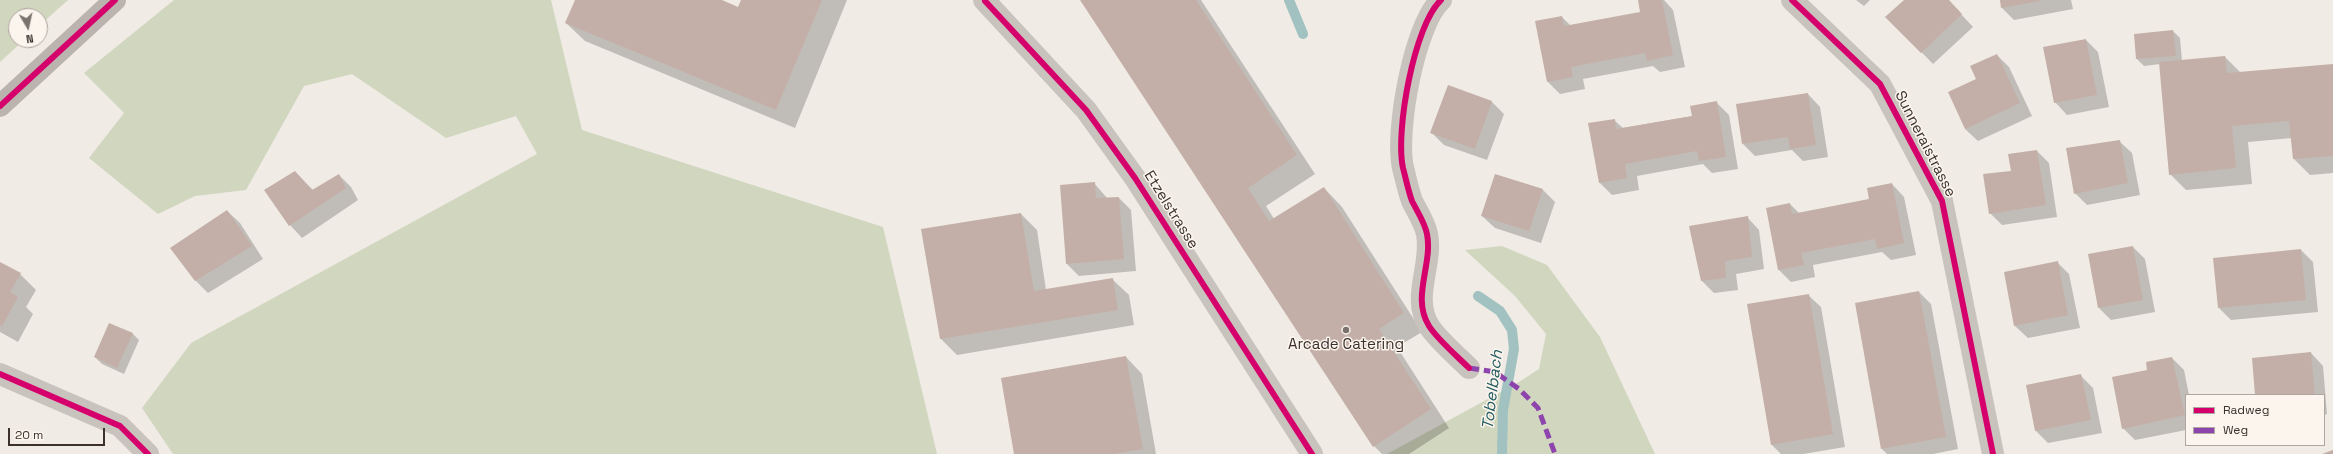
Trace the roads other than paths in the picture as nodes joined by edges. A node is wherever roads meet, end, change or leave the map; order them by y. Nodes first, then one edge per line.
1 (115, 0) edge
2 (984, 0) edge
3 (1441, 0) edge
4 (1792, 0) edge
5 (0, 106) edge
6 (1469, 368) dead end
7 (0, 374) edge
8 (148, 454) edge
9 (1312, 454) edge
10 (1993, 454) edge

1 - 5 main road
2 - 9 street, Etzelstrasse
3 - 6 street
4 - 10 street, Sunneraistrasse
7 - 8 street

